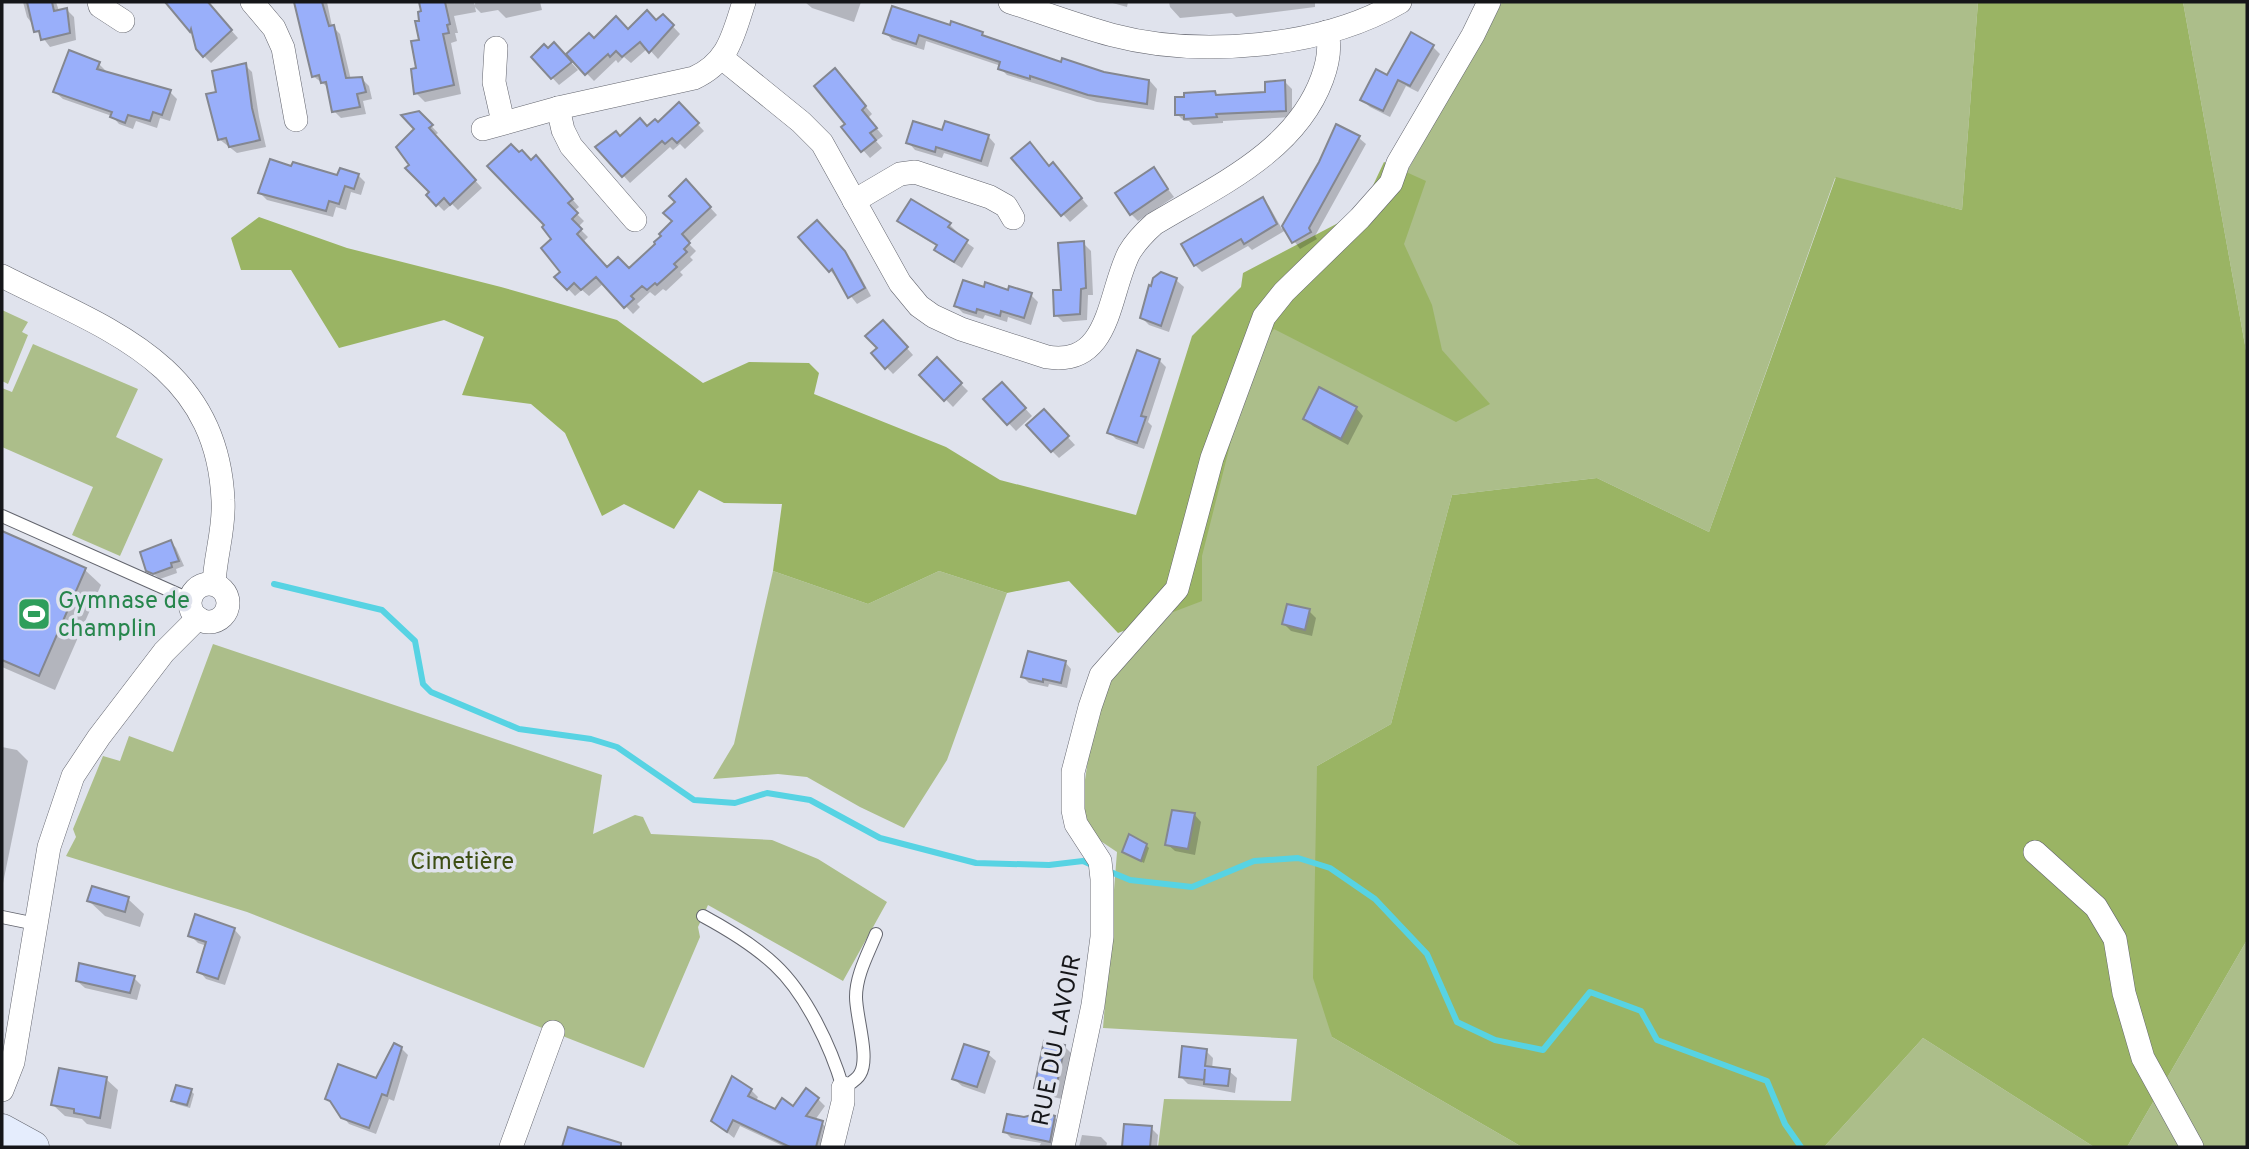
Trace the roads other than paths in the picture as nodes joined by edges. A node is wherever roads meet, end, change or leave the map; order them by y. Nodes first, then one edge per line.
1 (99, 2) edge
2 (252, 2) edge
3 (744, 2) edge
4 (1010, 2) edge
5 (1400, 2) edge
6 (1489, 2) edge
7 (1354, 12) edge
8 (123, 21) dead end
9 (1327, 32) junction
10 (496, 48) dead end
11 (722, 58) junction
12 (558, 108) junction
13 (296, 120) dead end
14 (854, 201) junction
15 (1013, 218) dead end
16 (635, 220) dead end
17 (2, 276) edge
18 (2, 516) edge
19 (214, 584) junction
20 (194, 608) junction
21 (2035, 852) dead end
22 (703, 916) dead end
23 (2, 917) edge
24 (36, 924) junction
25 (876, 934) dead end
26 (553, 1032) dead end
27 (843, 1088) junction
28 (2, 1090) edge
29 (2, 1130) edge
30 (33, 1147) edge
31 (511, 1147) edge
32 (832, 1147) edge
33 (1063, 1147) edge
34 (2192, 1147) edge

1 - 8 street
2 - 13 street
3 - 11 street
4 - 9 street
5 - 7 street
6 - 33 street, RUE DU LAVOIR
7 - 9 street
9 - 14 street
10 - 12 street
11 - 12 street
11 - 14 street
12 - 16 street
14 - 15 street
17 - 19 street
18 - 20 lane
19 - 20 street
19 - 20 street
20 - 24 street
21 - 34 street
22 - 27 lane
23 - 24 lane
24 - 28 street
25 - 27 lane
26 - 31 street
27 - 32 street
29 - 30 street

